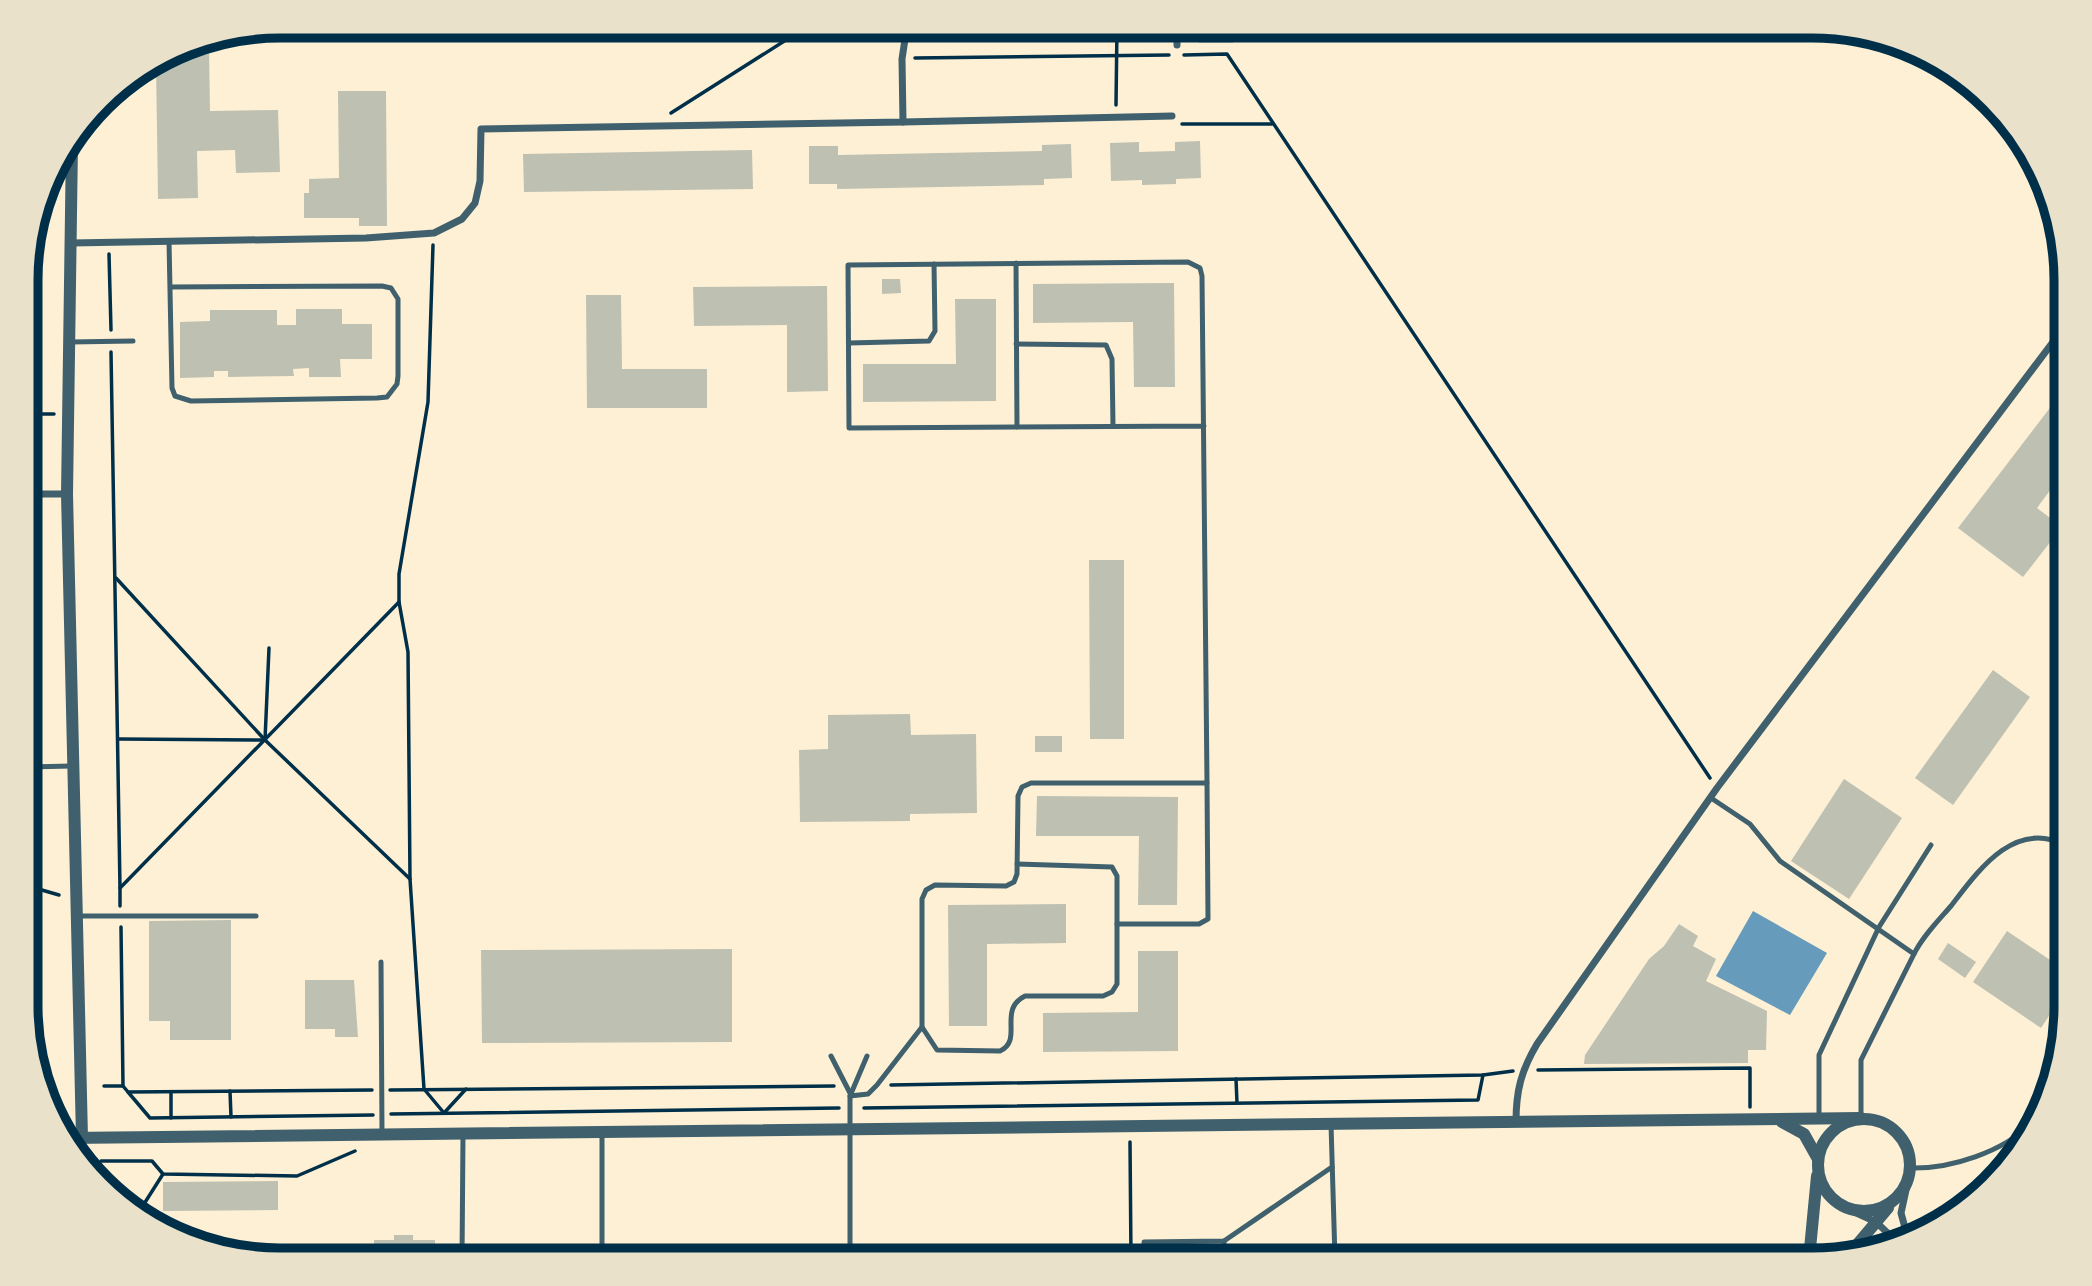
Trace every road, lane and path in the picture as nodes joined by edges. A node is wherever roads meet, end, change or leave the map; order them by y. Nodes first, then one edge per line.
1 (1118, 38) edge
2 (1177, 38) edge
3 (788, 39) edge
4 (905, 39) edge
5 (1177, 45) dead end
6 (902, 59) junction
7 (1172, 116) joint
8 (1116, 118) junction
9 (903, 122) junction
10 (1273, 124) junction
11 (650, 126) junction
12 (71, 158) edge
13 (65, 172) edge
14 (71, 172) junction
15 (434, 233) junction
16 (169, 241) junction
17 (109, 242) junction
18 (71, 243) junction
19 (1016, 263) junction
20 (934, 264) junction
21 (170, 287) junction
22 (111, 341) junction
23 (133, 341) dead end
24 (69, 342) junction
25 (2053, 342) edge
26 (849, 344) junction
27 (1016, 344) junction
28 (38, 414) edge
29 (56, 414) dead end
30 (1113, 426) junction
31 (1204, 426) junction
32 (1017, 427) junction
33 (38, 494) edge
34 (67, 494) junction
35 (115, 577) junction
36 (399, 602) junction
37 (269, 648) dead end
38 (118, 739) junction
39 (265, 740) junction
40 (72, 766) junction
41 (38, 767) edge
42 (1207, 783) junction
43 (1717, 788) junction
44 (1710, 798) junction
45 (2053, 841) edge
46 (1931, 845) dead end
47 (1017, 864) junction
48 (411, 879) junction
49 (120, 888) junction
50 (38, 889) edge
51 (60, 895) dead end
52 (75, 916) junction
53 (256, 916) dead end
54 (121, 917) junction
55 (1116, 924) junction
56 (1879, 928) junction
57 (1914, 954) junction
58 (381, 962) dead end
59 (922, 1027) junction
60 (831, 1056) dead end
61 (867, 1056) dead end
62 (1483, 1075) dead end
63 (1236, 1079) dead end
64 (123, 1086) dead end
65 (466, 1089) dead end
66 (230, 1091) dead end
67 (128, 1092) dead end
68 (171, 1092) dead end
69 (850, 1096) junction
70 (1237, 1103) junction
71 (850, 1108) junction
72 (444, 1113) junction
73 (381, 1114) junction
74 (231, 1117) junction
75 (171, 1118) junction
76 (1861, 1118) junction
77 (1772, 1119) junction
78 (1819, 1119) junction
79 (1516, 1122) junction
80 (1331, 1124) junction
81 (851, 1129) junction
82 (602, 1131) junction
83 (463, 1132) junction
84 (382, 1133) junction
85 (2017, 1133) edge
86 (78, 1138) edge
87 (82, 1138) junction
88 (1130, 1142) dead end
89 (82, 1145) edge
90 (1818, 1164) junction
91 (1332, 1167) junction
92 (163, 1174) dead end
93 (1910, 1174) junction
94 (1893, 1202) junction
95 (143, 1205) edge
96 (1850, 1210) junction
97 (1875, 1222) junction
98 (1905, 1229) edge
99 (1889, 1235) edge
100 (1224, 1241) junction
101 (1858, 1243) edge
102 (1131, 1247) edge
103 (1144, 1247) edge
104 (1224, 1247) edge
105 (1335, 1247) edge
106 (1810, 1247) edge
107 (463, 1248) edge
108 (602, 1248) edge
109 (850, 1248) edge

1 - 8 path
2 - 5 street
3 - 11 path
4 - 6 street
6 - 9 street
6 - 10 path
7 - 8 street
7 - 10 path
8 - 9 street
9 - 11 street
10 - 43 path
11 - 15 street
12 - 14 street
13 - 14 lane
14 - 18 street
15 - 16 street
15 - 36 path
16 - 17 street
16 - 21 lane
17 - 18 street
17 - 22 path
18 - 24 street
19 - 20 lane
19 - 27 lane
19 - 31 lane
20 - 26 lane
20 - 26 lane
21 - 21 lane
22 - 23 lane
22 - 24 lane
22 - 35 path
24 - 34 street
25 - 43 street
26 - 32 lane
27 - 30 lane
27 - 32 lane
28 - 29 path
30 - 31 lane
30 - 32 lane
31 - 42 lane
33 - 34 street
34 - 40 street
35 - 38 path
35 - 39 path
36 - 39 path
36 - 48 path
37 - 39 path
38 - 39 path
38 - 49 path
39 - 48 path
39 - 49 path
40 - 41 lane
40 - 52 street
42 - 47 lane
42 - 55 lane
43 - 44 street
44 - 56 lane
44 - 79 street
45 - 57 lane
46 - 56 lane
47 - 55 lane
47 - 59 lane
48 - 72 path
49 - 54 path
50 - 51 path
52 - 54 lane
52 - 87 street
53 - 54 lane
54 - 64 path
55 - 59 lane
56 - 57 lane
56 - 78 lane
57 - 76 lane
58 - 73 lane
59 - 69 lane
60 - 69 lane
61 - 69 lane
62 - 70 path
63 - 70 path
65 - 72 path
66 - 74 path
67 - 75 path
68 - 75 path
69 - 71 lane
70 - 71 path
71 - 72 path
71 - 81 lane
72 - 73 path
73 - 74 path
73 - 84 lane
74 - 75 path
76 - 78 street
76 - 90 street
76 - 93 street
77 - 78 street
77 - 79 street
77 - 90 street
79 - 80 street
80 - 81 street
80 - 91 lane
81 - 82 street
81 - 109 lane
82 - 83 street
82 - 108 lane
83 - 84 street
83 - 107 lane
84 - 87 street
85 - 93 lane
86 - 87 street
87 - 89 street
88 - 102 path
90 - 96 street
90 - 106 street
91 - 100 lane
91 - 105 lane
92 - 95 path
93 - 94 street
93 - 98 street
94 - 96 street
94 - 97 street
96 - 97 street
97 - 99 street
97 - 101 street
100 - 103 lane
100 - 104 lane

